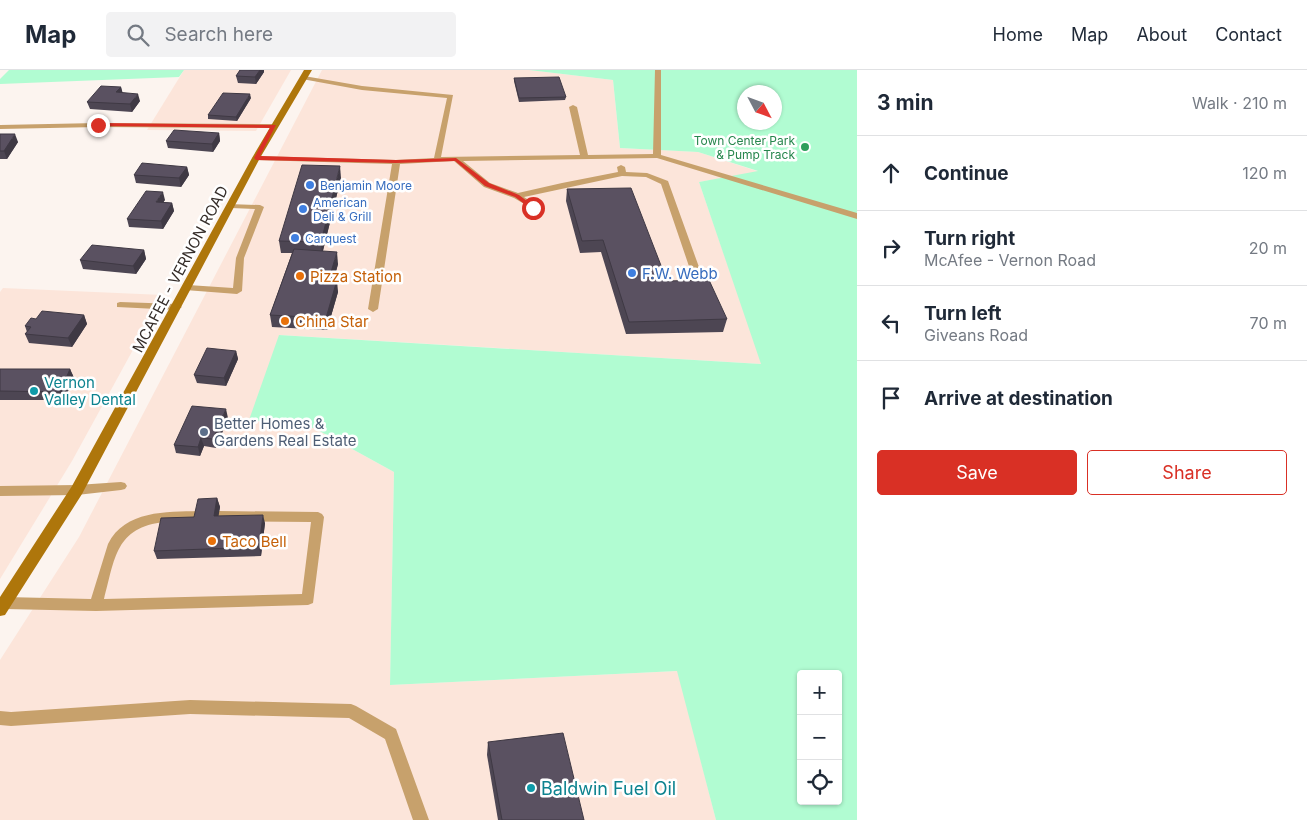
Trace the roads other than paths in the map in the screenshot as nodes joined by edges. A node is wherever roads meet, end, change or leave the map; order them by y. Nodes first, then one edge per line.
1 (658, 70) edge
2 (306, 74) edge
3 (573, 107) dead end
4 (0, 126) edge
5 (274, 126) junction
6 (657, 156) junction
7 (256, 158) junction
8 (584, 158) junction
9 (620, 158) junction
10 (437, 160) junction
11 (456, 160) junction
12 (396, 162) junction
13 (622, 174) junction
14 (517, 196) junction
15 (231, 206) junction
16 (533, 208) dead end
17 (857, 216) edge
18 (699, 281) edge
19 (188, 288) junction
20 (120, 305) dead end
21 (177, 307) junction
22 (373, 309) dead end
23 (121, 486) dead end
24 (77, 490) junction
25 (0, 491) edge
26 (199, 516) edge
27 (218, 516) edge
28 (96, 605) junction
29 (3, 607) edge
30 (0, 718) edge
31 (421, 820) edge

1 - 6 lane
2 - 5 main road, MCAFEE - VERNON ROAD
2 - 10 lane
3 - 8 lane
4 - 5 street
5 - 7 main road, MCAFEE - VERNON ROAD
6 - 9 lane
6 - 17 lane
7 - 12 lane
7 - 15 main road, MCAFEE - VERNON ROAD
8 - 9 lane
8 - 11 lane
9 - 13 lane
10 - 11 lane
10 - 12 lane
11 - 14 lane
12 - 22 lane
13 - 14 lane
13 - 18 lane
14 - 16 lane
15 - 19 main road, MCAFEE - VERNON ROAD
15 - 19 lane
19 - 21 main road, MCAFEE - VERNON ROAD
20 - 21 lane
21 - 24 main road, MCAFEE - VERNON ROAD
23 - 24 lane
24 - 25 lane
24 - 29 main road, MCAFEE - VERNON ROAD
26 - 28 lane
27 - 28 lane
28 - 29 lane
30 - 31 lane

